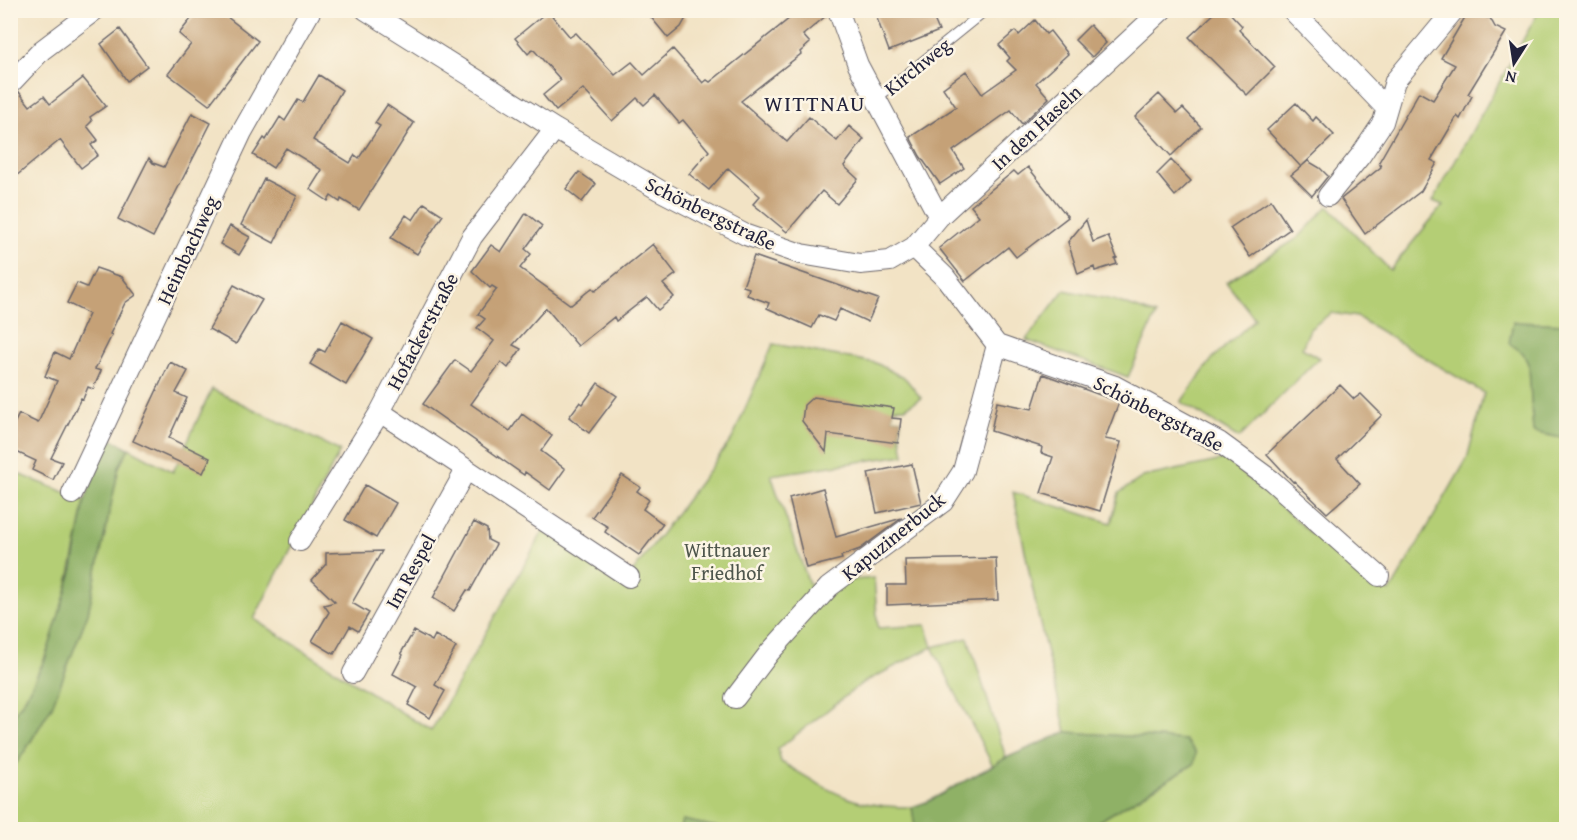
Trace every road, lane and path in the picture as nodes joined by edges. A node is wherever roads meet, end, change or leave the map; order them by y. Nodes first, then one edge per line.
1 (95, 10) edge
2 (311, 10) edge
3 (366, 10) edge
4 (838, 10) edge
5 (986, 10) edge
6 (1162, 10) edge
7 (1292, 10) edge
8 (1454, 10) edge
9 (10, 84) edge
10 (876, 99) junction
11 (1386, 108) junction
12 (555, 129) junction
13 (1328, 196) dead end
14 (939, 217) junction
15 (914, 247) junction
16 (997, 345) junction
17 (380, 412) junction
18 (466, 470) junction
19 (72, 494) dead end
20 (300, 541) dead end
21 (1379, 576) dead end
22 (629, 577) dead end
23 (353, 673) dead end
24 (735, 698) dead end

1 - 9 street
2 - 19 street, Heimbachweg
3 - 12 street, Schönbergstraße
4 - 10 street, Kirchweg
5 - 10 lane, Kirchweg
6 - 14 street, In den Haseln
7 - 11 street
8 - 11 street
10 - 14 street, Kirchweg
11 - 13 street
12 - 15 street, Schönbergstraße
12 - 17 street, Hofackerstraße
14 - 15 street, In den Haseln
15 - 16 street
16 - 21 street, Schönbergstraße
16 - 24 street, Kapuzinerbuck
17 - 18 street
17 - 20 street, Hofackerstraße
18 - 22 street
18 - 23 street, Im Respel

